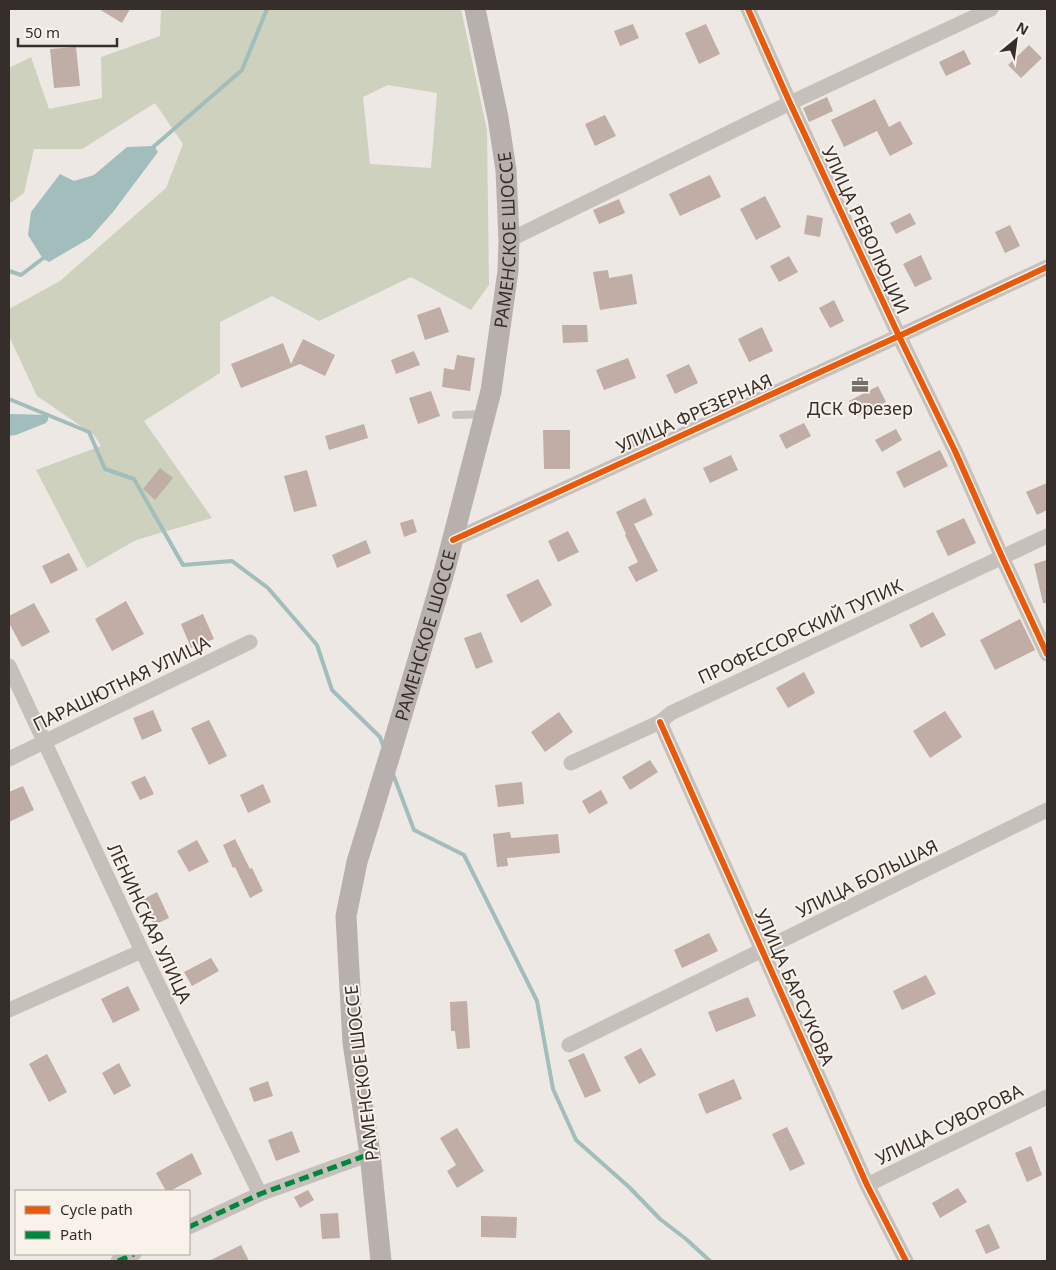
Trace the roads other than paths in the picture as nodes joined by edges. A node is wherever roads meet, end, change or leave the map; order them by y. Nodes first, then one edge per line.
1 (475, 9) edge
2 (748, 9) edge
3 (984, 10) edge
4 (790, 103) junction
5 (509, 240) junction
6 (1047, 267) edge
7 (899, 336) junction
8 (485, 414) junction
9 (456, 415) dead end
10 (1047, 536) edge
11 (453, 540) junction
12 (1002, 557) junction
13 (250, 642) dead end
14 (1047, 654) edge
15 (9, 666) edge
16 (660, 722) junction
17 (44, 741) junction
18 (9, 758) edge
19 (571, 763) dead end
20 (1047, 810) edge
21 (763, 950) junction
22 (142, 951) junction
23 (9, 1010) edge
24 (569, 1044) dead end
25 (1047, 1098) edge
26 (370, 1154) junction
27 (867, 1185) junction
28 (260, 1194) junction
29 (190, 1227) edge
30 (132, 1255) edge
31 (118, 1261) edge
32 (381, 1261) edge
33 (906, 1261) edge

1 - 5 main road, РАМЕНСКОЕ ШОССЕ
2 - 4 street, УЛИЦА РЕВОЛЮЦИИ
3 - 4 street
4 - 5 street
4 - 7 street, УЛИЦА РЕВОЛЮЦИИ
5 - 8 main road, РАМЕНСКОЕ ШОССЕ
6 - 7 street, УЛИЦА ФРЕЗЕРНАЯ
7 - 11 street, УЛИЦА ФРЕЗЕРНАЯ
7 - 12 street, УЛИЦА РЕВОЛЮЦИИ
8 - 9 lane
8 - 11 main road, РАМЕНСКОЕ ШОССЕ
10 - 12 street, ПРОФЕССОРСКИЙ ТУПИК
11 - 26 main road, РАМЕНСКОЕ ШОССЕ
12 - 14 street, УЛИЦА РЕВОЛЮЦИИ
12 - 16 street, ПРОФЕССОРСКИЙ ТУПИК
13 - 17 street, ПАРАШЮТНАЯ УЛИЦА
15 - 17 street, ЛЕНИНСКАЯ УЛИЦА
16 - 19 street, ПРОФЕССОРСКИЙ ТУПИК
16 - 21 street, УЛИЦА БАРСУКОВА
17 - 18 street, ПАРАШЮТНАЯ УЛИЦА
17 - 22 street, ЛЕНИНСКАЯ УЛИЦА
20 - 21 street, УЛИЦА БОЛЬШАЯ
21 - 24 street, УЛИЦА БОЛЬШАЯ
21 - 27 street, УЛИЦА БАРСУКОВА
22 - 23 street
22 - 28 street, ЛЕНИНСКАЯ УЛИЦА
25 - 27 street, УЛИЦА СУВОРОВА
26 - 28 street
26 - 32 main road, РАМЕНСКОЕ ШОССЕ
27 - 33 street, УЛИЦА БАРСУКОВА
28 - 29 street
30 - 31 street

